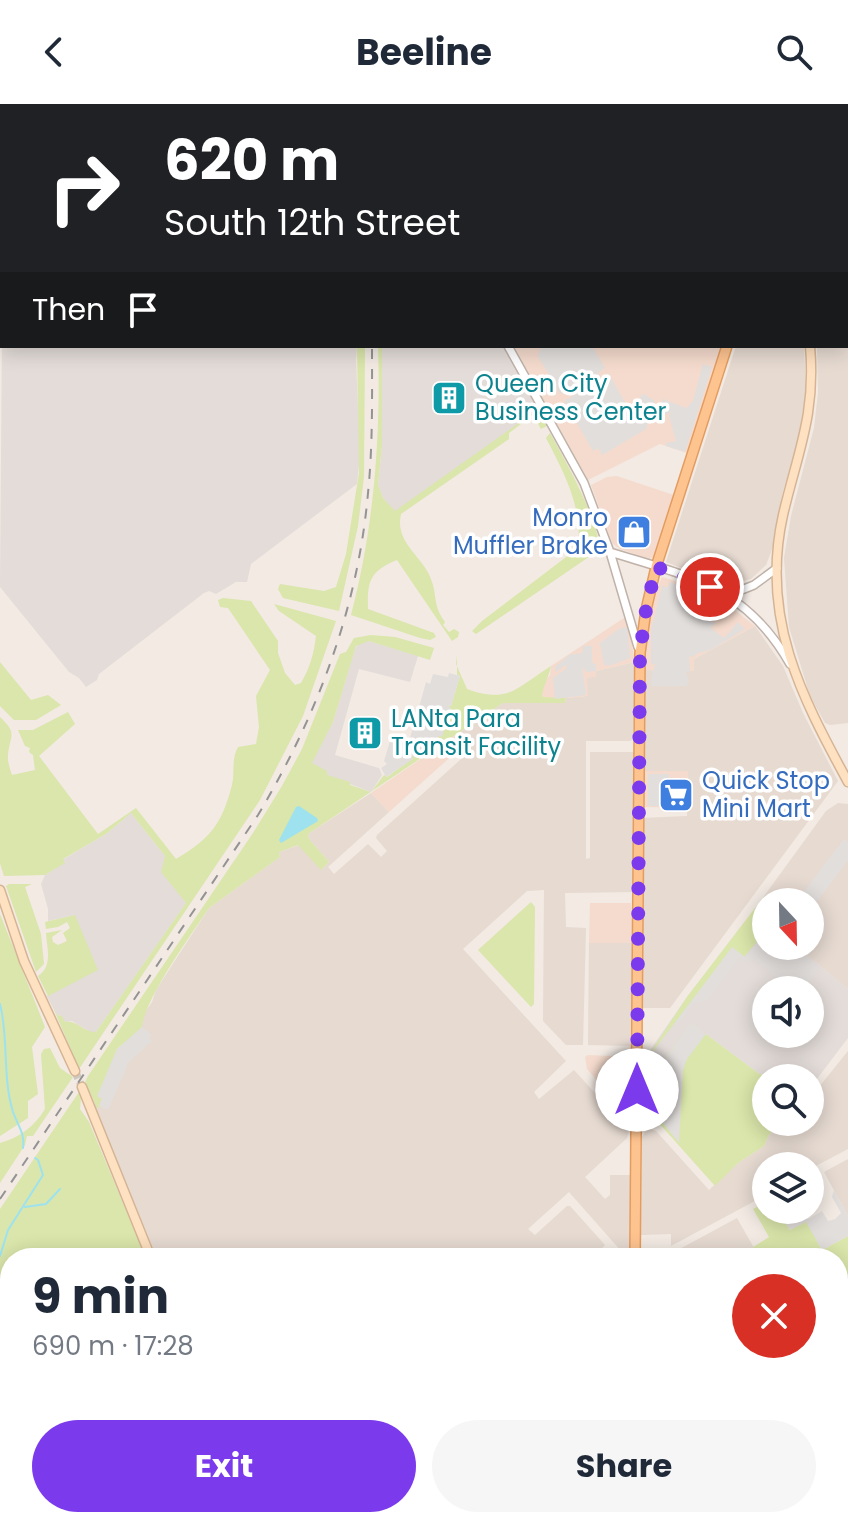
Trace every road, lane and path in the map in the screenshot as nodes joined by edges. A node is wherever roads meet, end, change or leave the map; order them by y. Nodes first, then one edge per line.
1 (509, 348) edge
2 (726, 348) edge
3 (810, 348) edge
4 (610, 552) junction
5 (656, 567) junction
6 (777, 568) junction
7 (729, 595) junction
8 (640, 653) junction
9 (791, 666) junction
10 (848, 782) edge
11 (0, 890) edge
12 (75, 1071) tunnel mouth
13 (82, 1087) tunnel mouth
14 (147, 1248) edge
15 (635, 1248) edge

1 - 4 street
2 - 5 main road
3 - 6 main road
4 - 5 street
4 - 8 street
5 - 7 street
5 - 8 main road
6 - 7 street
6 - 9 main road
7 - 9 street
8 - 15 main road
9 - 10 main road
11 - 12 main road
13 - 14 main road

